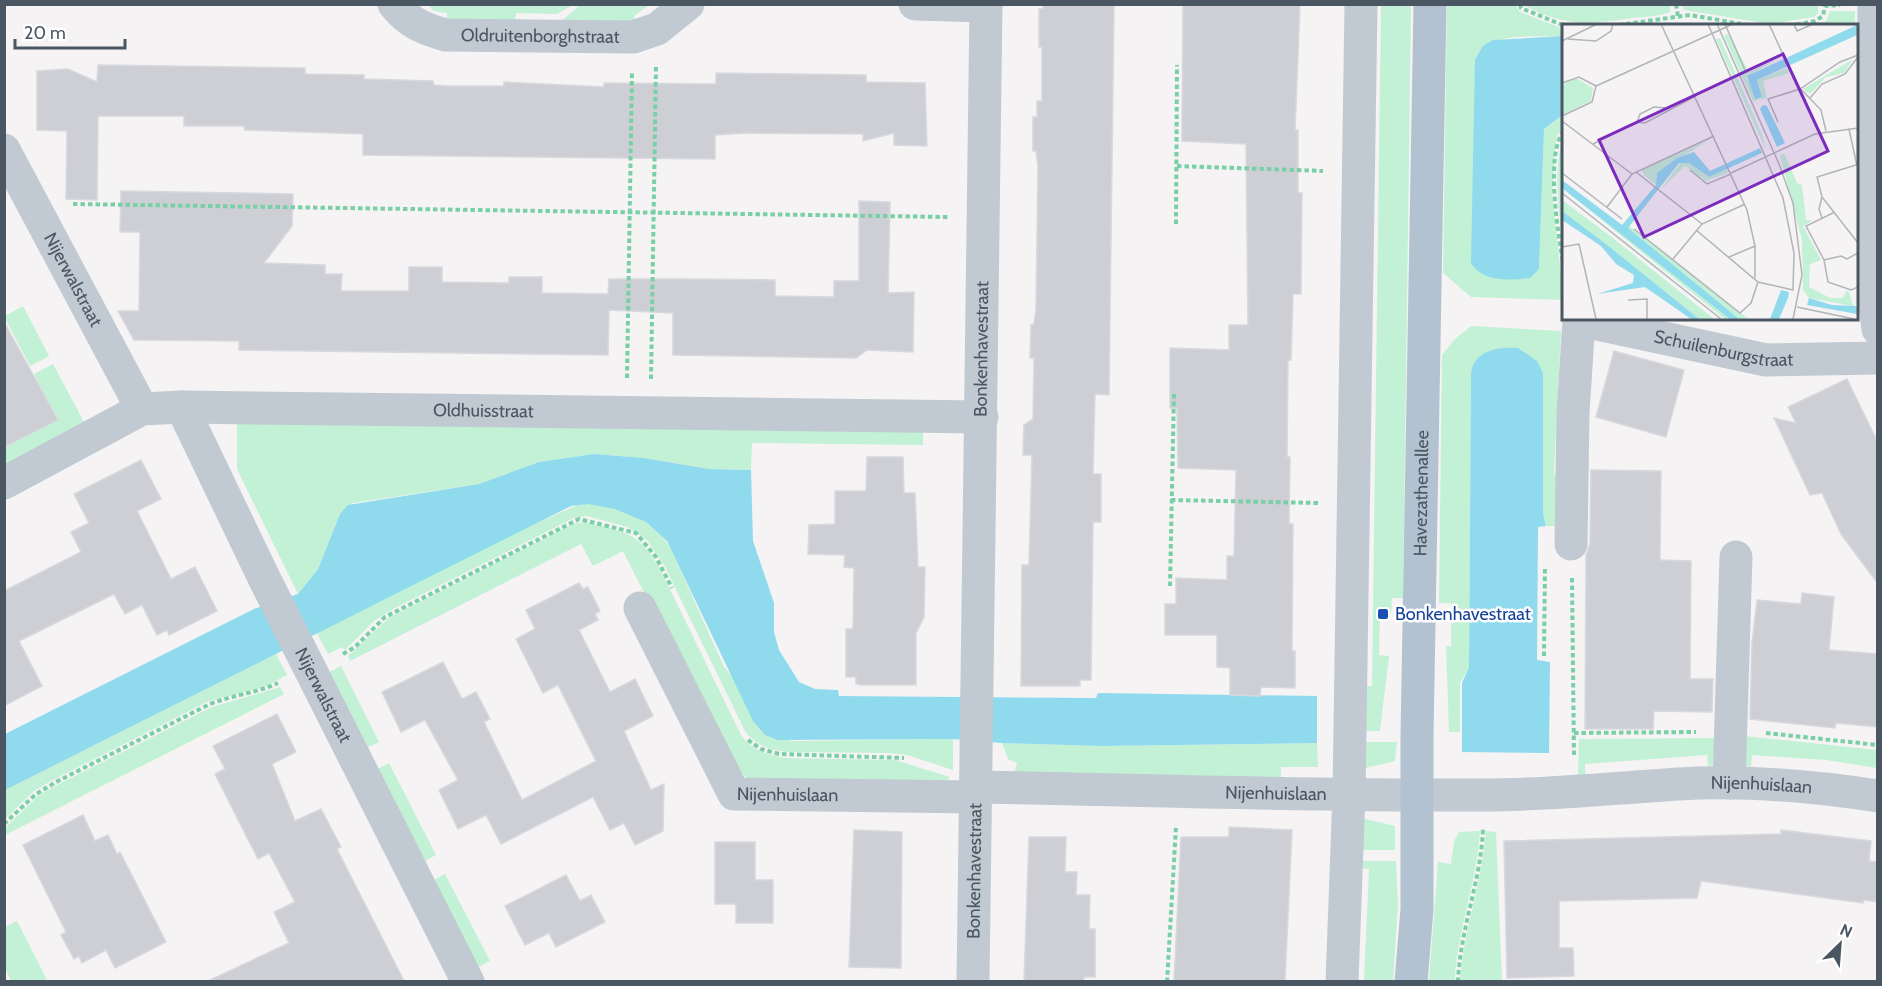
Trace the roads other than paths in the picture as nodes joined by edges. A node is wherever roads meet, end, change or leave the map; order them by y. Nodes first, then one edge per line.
1 (394, 4) edge
2 (688, 4) edge
3 (915, 4) edge
4 (1361, 4) edge
5 (1430, 4) edge
6 (986, 5) edge
7 (1874, 19) edge
8 (4, 150) edge
9 (1878, 329) edge
10 (1878, 358) edge
11 (182, 407) junction
12 (142, 409) junction
13 (982, 417) junction
14 (4, 483) edge
15 (1558, 553) road end
16 (1736, 557) dead end
17 (640, 608) dead end
18 (976, 783) junction
19 (1729, 783) junction
20 (1349, 793) junction
21 (1418, 794) junction
22 (1878, 796) edge
23 (468, 981) edge
24 (973, 981) edge
25 (1342, 981) edge
26 (1411, 981) edge

1 - 2 street, Oldruitenborghstraat
3 - 6 street
4 - 20 street
5 - 21 main road, Havezathenallee
6 - 13 street, Bonkenhavestraat
7 - 9 street
8 - 12 street, Nijerwalstraat
10 - 15 street, Schuilenburgstraat
11 - 12 street, Oldhuisstraat
11 - 13 street, Oldhuisstraat
11 - 23 street, Nijerwalstraat
12 - 14 street, Oldhuisstraat
13 - 18 street, Bonkenhavestraat
16 - 19 street
17 - 18 street, Nijenhuislaan
18 - 20 street, Nijenhuislaan
18 - 24 street, Bonkenhavestraat
19 - 21 street, Nijenhuislaan
19 - 22 street, Nijenhuislaan
20 - 21 street, Nijenhuislaan
20 - 25 street
21 - 26 main road, Havezathenallee

